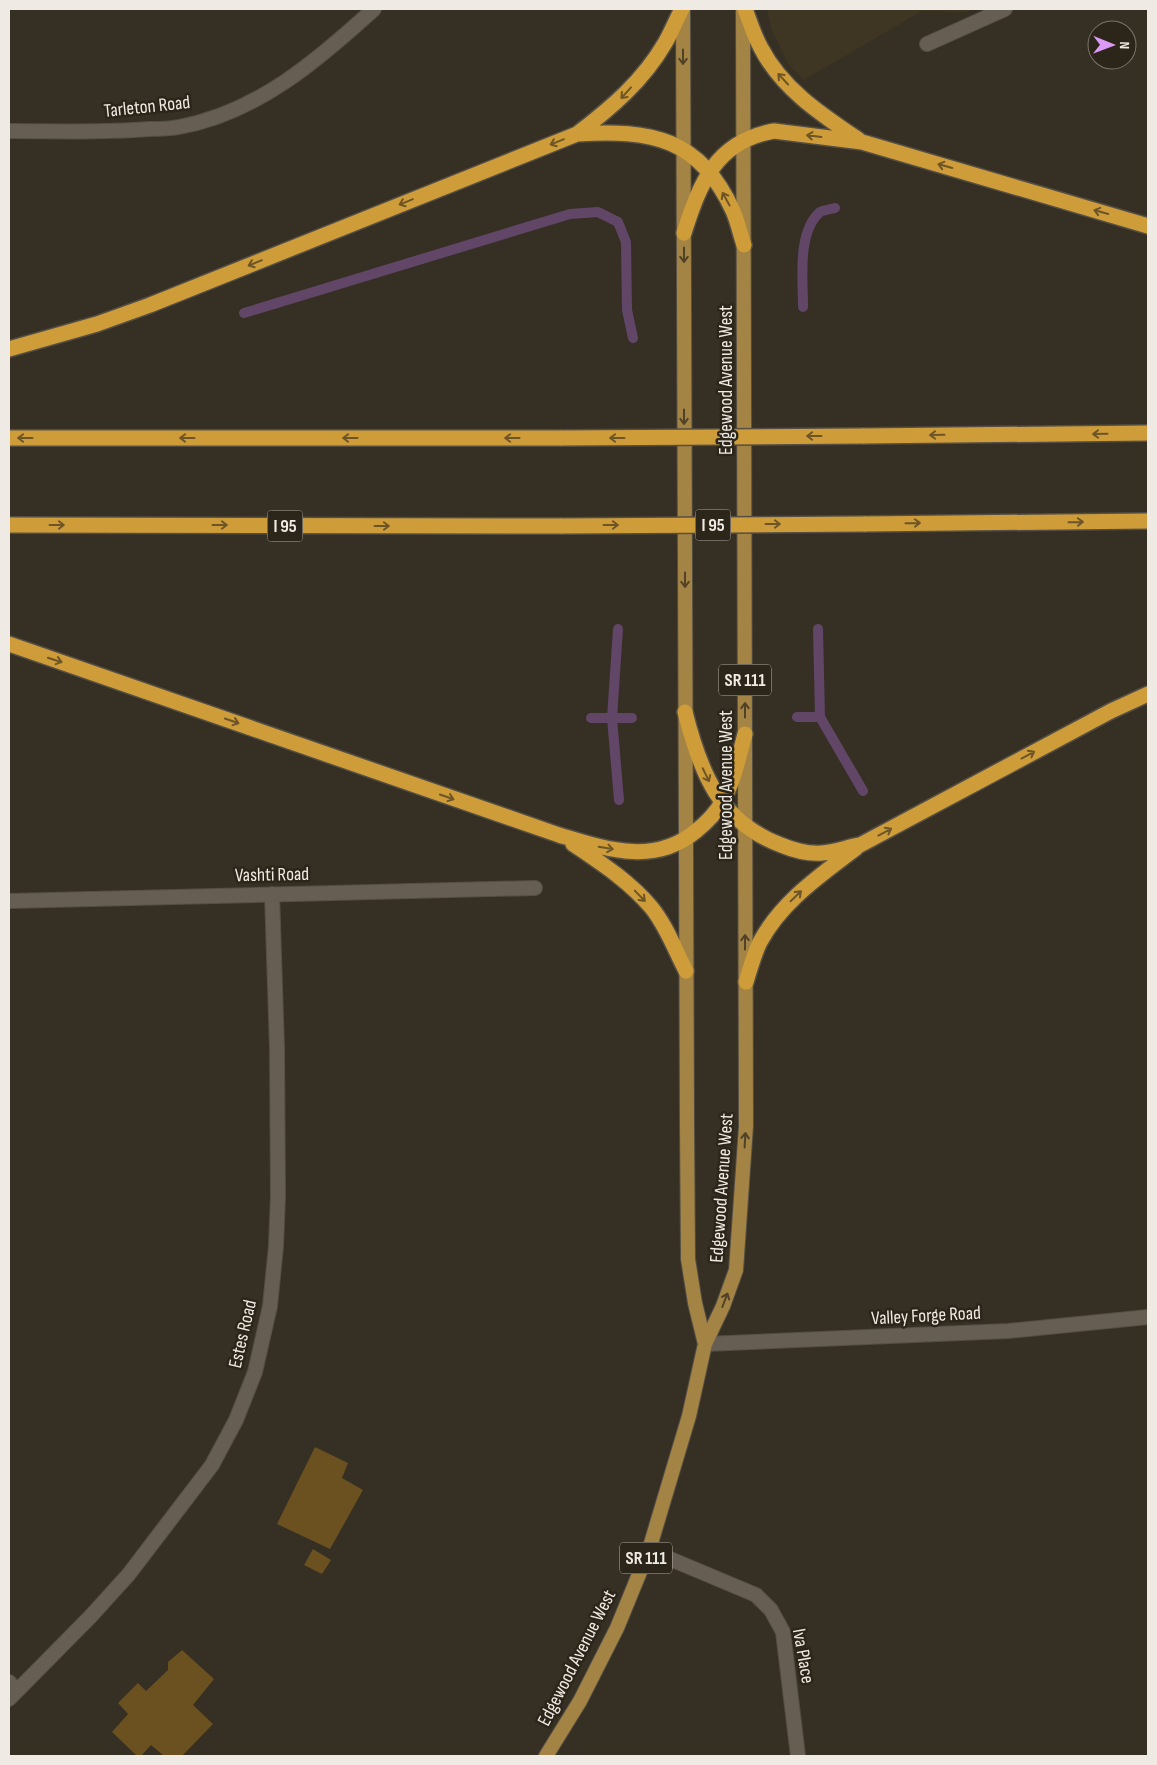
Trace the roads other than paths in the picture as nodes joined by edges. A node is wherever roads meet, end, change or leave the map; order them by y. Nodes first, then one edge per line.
1 (374, 9) edge
2 (682, 9) edge
3 (744, 9) edge
4 (1005, 9) edge
5 (927, 44) dead end
6 (9, 131) edge
7 (577, 134) junction
8 (744, 141) junction
9 (862, 142) junction
10 (683, 149) junction
11 (708, 172) junction
12 (1148, 226) edge
13 (684, 233) junction
14 (744, 245) junction
15 (9, 349) edge
16 (1148, 433) edge
17 (9, 438) edge
18 (1148, 521) edge
19 (9, 525) edge
20 (9, 644) edge
21 (1148, 694) edge
22 (685, 712) junction
23 (745, 734) junction
24 (722, 803) junction
25 (745, 825) junction
26 (559, 836) junction
27 (686, 840) junction
28 (860, 845) junction
29 (536, 888) dead end
30 (272, 894) junction
31 (9, 901) edge
32 (686, 971) junction
33 (746, 982) junction
34 (1148, 1317) edge
35 (705, 1344) junction
36 (649, 1550) junction
37 (11, 1691) edge
38 (546, 1756) edge
39 (798, 1756) edge

1 - 6 street, Tarleton Road
2 -> 7 highway
2 -> 10 main road, Edgewood Avenue West / SR 111
3 - 8 main road, Edgewood Avenue West / SR 111
9 -> 3 highway
4 - 5 street
7 - 10 highway
7 -> 15 highway
9 -> 8 highway
8 - 11 highway
8 - 14 main road, Edgewood Avenue West / SR 111
12 -> 9 highway
10 - 11 highway
10 - 13 main road, Edgewood Avenue West / SR 111
11 - 13 highway
14 -> 11 highway
13 -> 22 main road, Edgewood Avenue West / SR 111
23 -> 14 main road, Edgewood Avenue West / SR 111
16 -> 17 highway, bridge
19 -> 18 highway, I 95, bridge
20 -> 26 highway
28 -> 21 highway
22 -> 24 highway
22 - 27 main road, Edgewood Avenue West / SR 111
23 - 24 highway
23 - 25 main road, Edgewood Avenue West / SR 111
24 - 25 highway
24 - 27 highway
25 - 28 highway
33 -> 25 main road, Edgewood Avenue West / SR 111
26 -> 27 highway
26 -> 32 highway
27 - 32 main road, Edgewood Avenue West / SR 111
33 -> 28 highway
29 - 30 street, Vashti Road
30 - 31 street, Vashti Road
30 - 37 street, Estes Road
32 - 35 main road, Edgewood Avenue West / SR 111
35 -> 33 main road, Edgewood Avenue West / SR 111
34 - 35 street, Valley Forge Road
35 - 36 main road, Edgewood Avenue West / SR 111
36 - 38 main road, Edgewood Avenue West / SR 111
36 - 39 street, Iva Place

